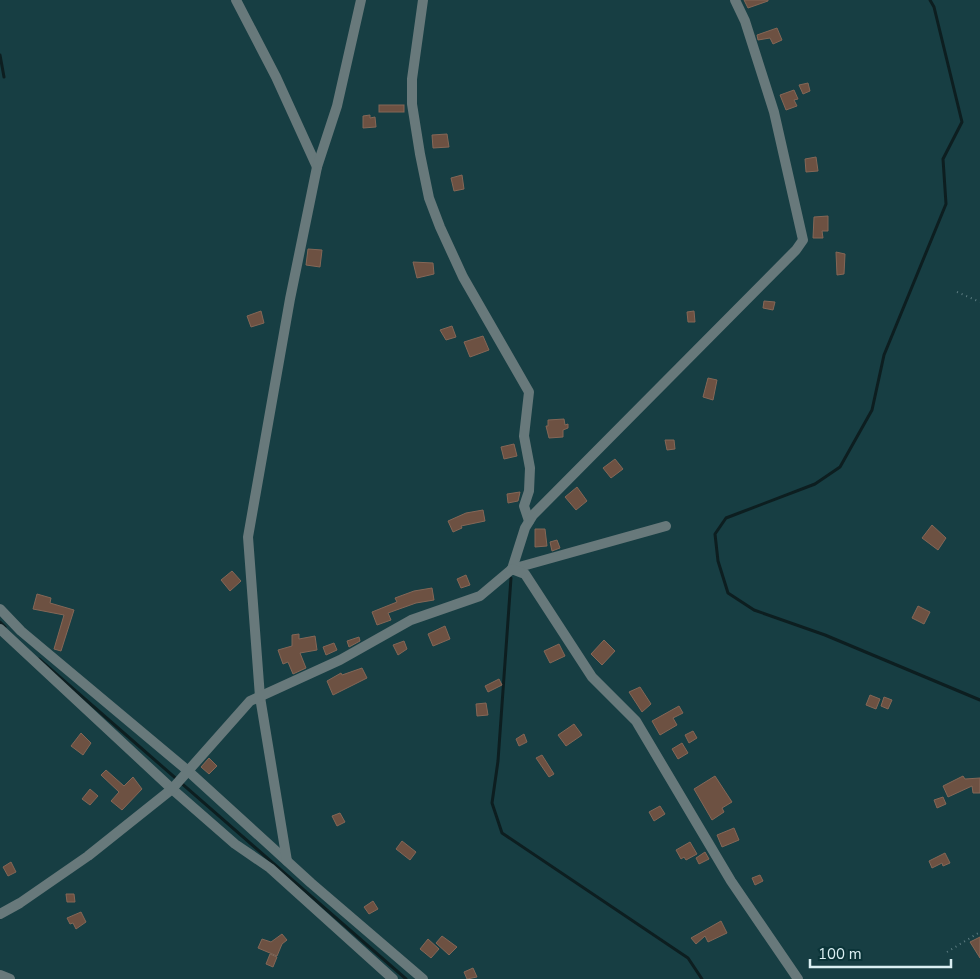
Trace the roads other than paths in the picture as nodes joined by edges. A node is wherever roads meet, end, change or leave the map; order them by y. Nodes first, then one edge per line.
1 (236, 0) edge
2 (361, 0) edge
3 (423, 0) edge
4 (735, 0) edge
5 (317, 166) junction
6 (529, 521) junction
7 (666, 526) dead end
8 (512, 569) junction
9 (0, 609) edge
10 (0, 629) edge
11 (260, 697) junction
12 (185, 771) junction
13 (172, 789) junction
14 (287, 861) junction
15 (0, 914) edge
16 (0, 974) edge
17 (10, 979) edge
18 (393, 979) edge
19 (423, 979) edge
20 (798, 979) edge

1 - 5 street
2 - 5 street
3 - 6 street
4 - 6 street
5 - 11 street
6 - 8 street
7 - 8 street
8 - 11 street
8 - 20 street
9 - 12 street
10 - 13 street
11 - 12 street
11 - 14 street
12 - 13 street
12 - 14 street
13 - 15 street
13 - 18 street
14 - 19 street
16 - 17 street

